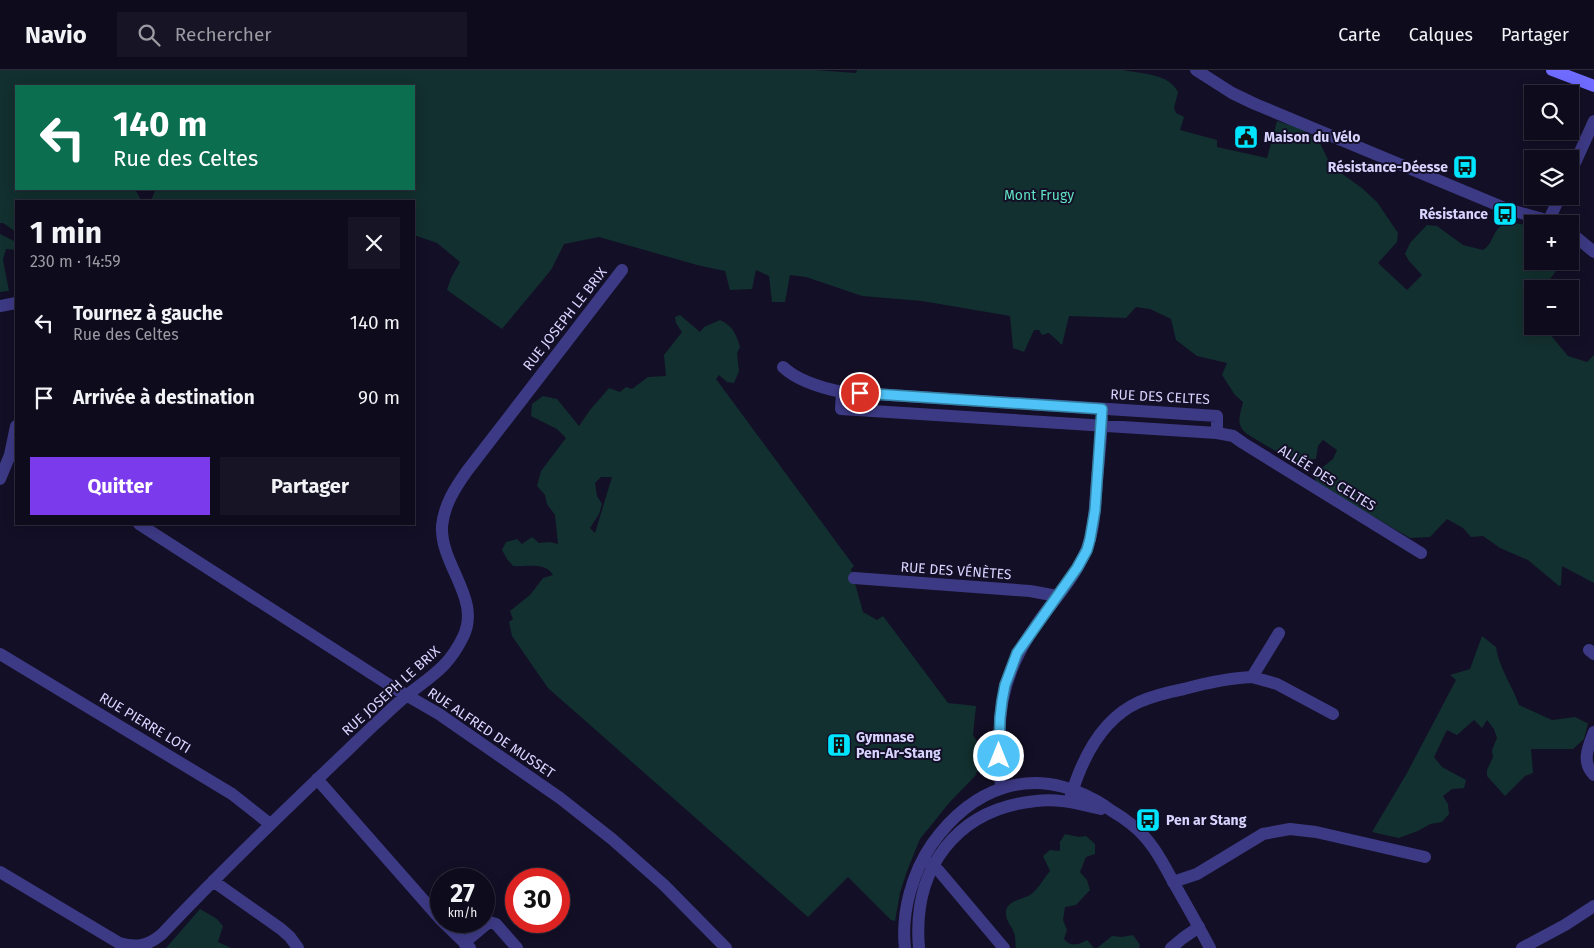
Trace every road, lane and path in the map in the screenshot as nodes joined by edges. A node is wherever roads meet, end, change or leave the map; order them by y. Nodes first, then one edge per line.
1 (1196, 70) edge
2 (1552, 70) edge
3 (1594, 86) edge
4 (1594, 121) edge
5 (1579, 154) edge
6 (1524, 215) edge
7 (1579, 240) edge
8 (1594, 252) edge
9 (622, 270) dead end
10 (15, 303) edge
11 (0, 306) edge
12 (783, 367) dead end
13 (842, 392) junction
14 (1102, 409) junction
15 (1102, 426) junction
16 (15, 430) edge
17 (1217, 433) junction
18 (9, 455) edge
19 (0, 479) edge
20 (142, 525) edge
21 (1421, 553) dead end
22 (854, 578) dead end
23 (1057, 596) junction
24 (1279, 633) dead end
25 (0, 654) edge
26 (1252, 677) junction
27 (407, 695) junction
28 (1333, 714) dead end
29 (1594, 732) edge
30 (1594, 775) edge
31 (317, 779) junction
32 (1001, 787) junction
33 (1071, 796) junction
34 (270, 824) junction
35 (1425, 857) dead end
36 (928, 862) junction
37 (0, 872) edge
38 (213, 881) junction
39 (1173, 882) junction
40 (1594, 906) edge
41 (430, 907) edge
42 (1199, 927) junction
43 (454, 933) edge
44 (467, 946) edge
45 (298, 948) edge
46 (517, 948) edge
47 (726, 948) edge
48 (905, 948) edge
49 (919, 948) edge
50 (1004, 948) edge
51 (1171, 948) edge
52 (1210, 948) edge
53 (1522, 948) edge

1 - 6 street
2 - 3 main road
4 - 5 street
7 - 8 street
9 - 27 street, RUE JOSEPH LE BRIX
10 - 11 street
12 - 13 street, RUE DES CELTES
13 - 14 street, RUE DES CELTES
13 - 15 street
14 - 15 street
14 - 17 street, RUE DES CELTES
15 - 17 street
15 - 23 street
16 - 18 street
17 - 21 street, ALLÉE DES CELTES
18 - 19 street
20 - 27 street, RUE ALFRED DE MUSSET
22 - 23 street, RUE DES VÉNÈTES
23 - 32 street
24 - 26 street
25 - 34 street, RUE PIERRE LOTI
26 - 28 street
26 - 33 street
27 - 31 street, RUE JOSEPH LE BRIX
27 - 47 street, RUE ALFRED DE MUSSET
29 - 30 street
31 - 34 street, RUE JOSEPH LE BRIX
31 - 41 street
32 - 33 street
32 - 36 street
33 - 36 street
33 - 39 street
34 - 38 street, RUE JOSEPH LE BRIX
35 - 39 street
36 - 48 street
36 - 49 street
36 - 50 street
37 - 38 street, RUE JOSEPH LE BRIX
38 - 45 street
39 - 42 street
40 - 53 street
42 - 51 street
42 - 52 street
43 - 44 street
44 - 46 street

